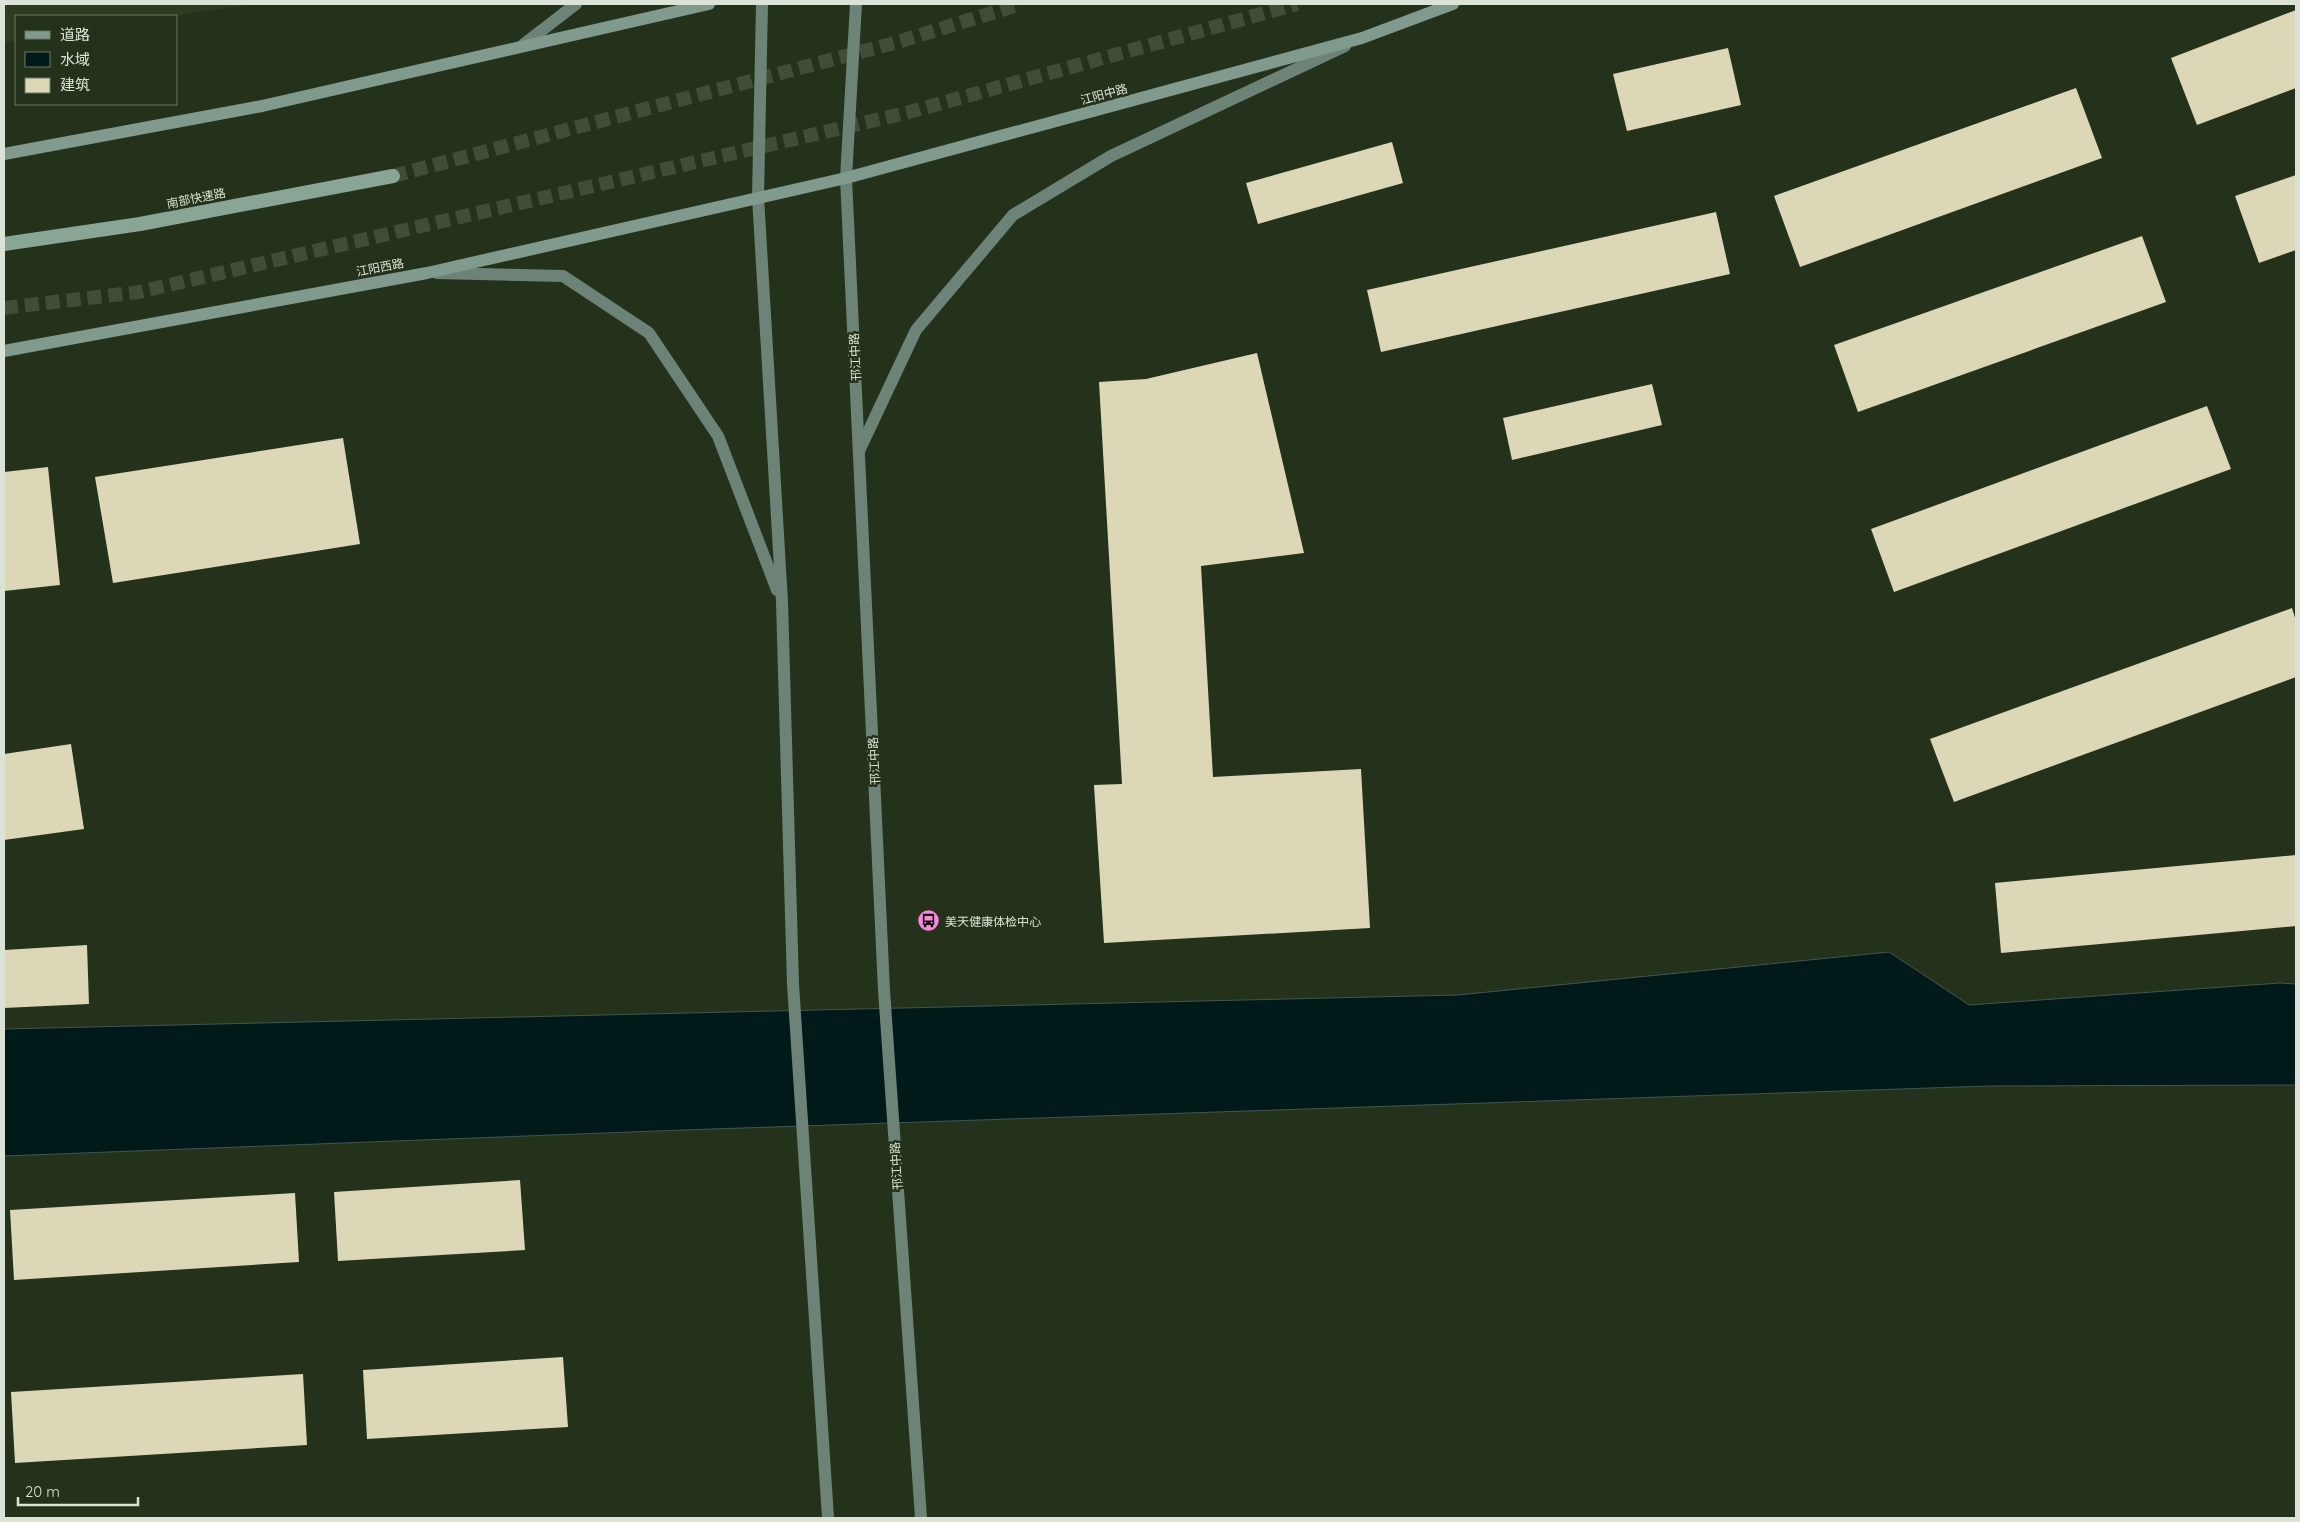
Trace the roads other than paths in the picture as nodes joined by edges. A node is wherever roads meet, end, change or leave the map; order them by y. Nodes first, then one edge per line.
1 (576, 4) edge
2 (709, 4) edge
3 (762, 4) edge
4 (856, 4) edge
5 (1453, 4) edge
6 (1362, 38) junction
7 (524, 44) junction
8 (4, 154) edge
9 (393, 176) tunnel mouth
10 (846, 178) junction
11 (758, 197) junction
12 (4, 244) edge
13 (427, 273) junction
14 (4, 351) edge
15 (859, 451) junction
16 (782, 602) junction
17 (828, 1518) edge
18 (921, 1518) edge

1 - 7 main road
2 - 7 main road
3 - 11 main road
4 - 10 main road, 邗江中路
5 - 6 main road, 江阳中路
6 - 10 main road, 江阳中路
6 - 15 main road
7 - 8 main road
9 - 12 highway, 南部快速路
10 - 11 main road, 江阳中路
10 - 15 main road, 邗江中路
11 - 13 main road, 江阳西路
11 - 16 main road
13 - 14 main road, 江阳西路
13 - 16 main road
15 - 18 main road, 邗江中路
16 - 17 main road

